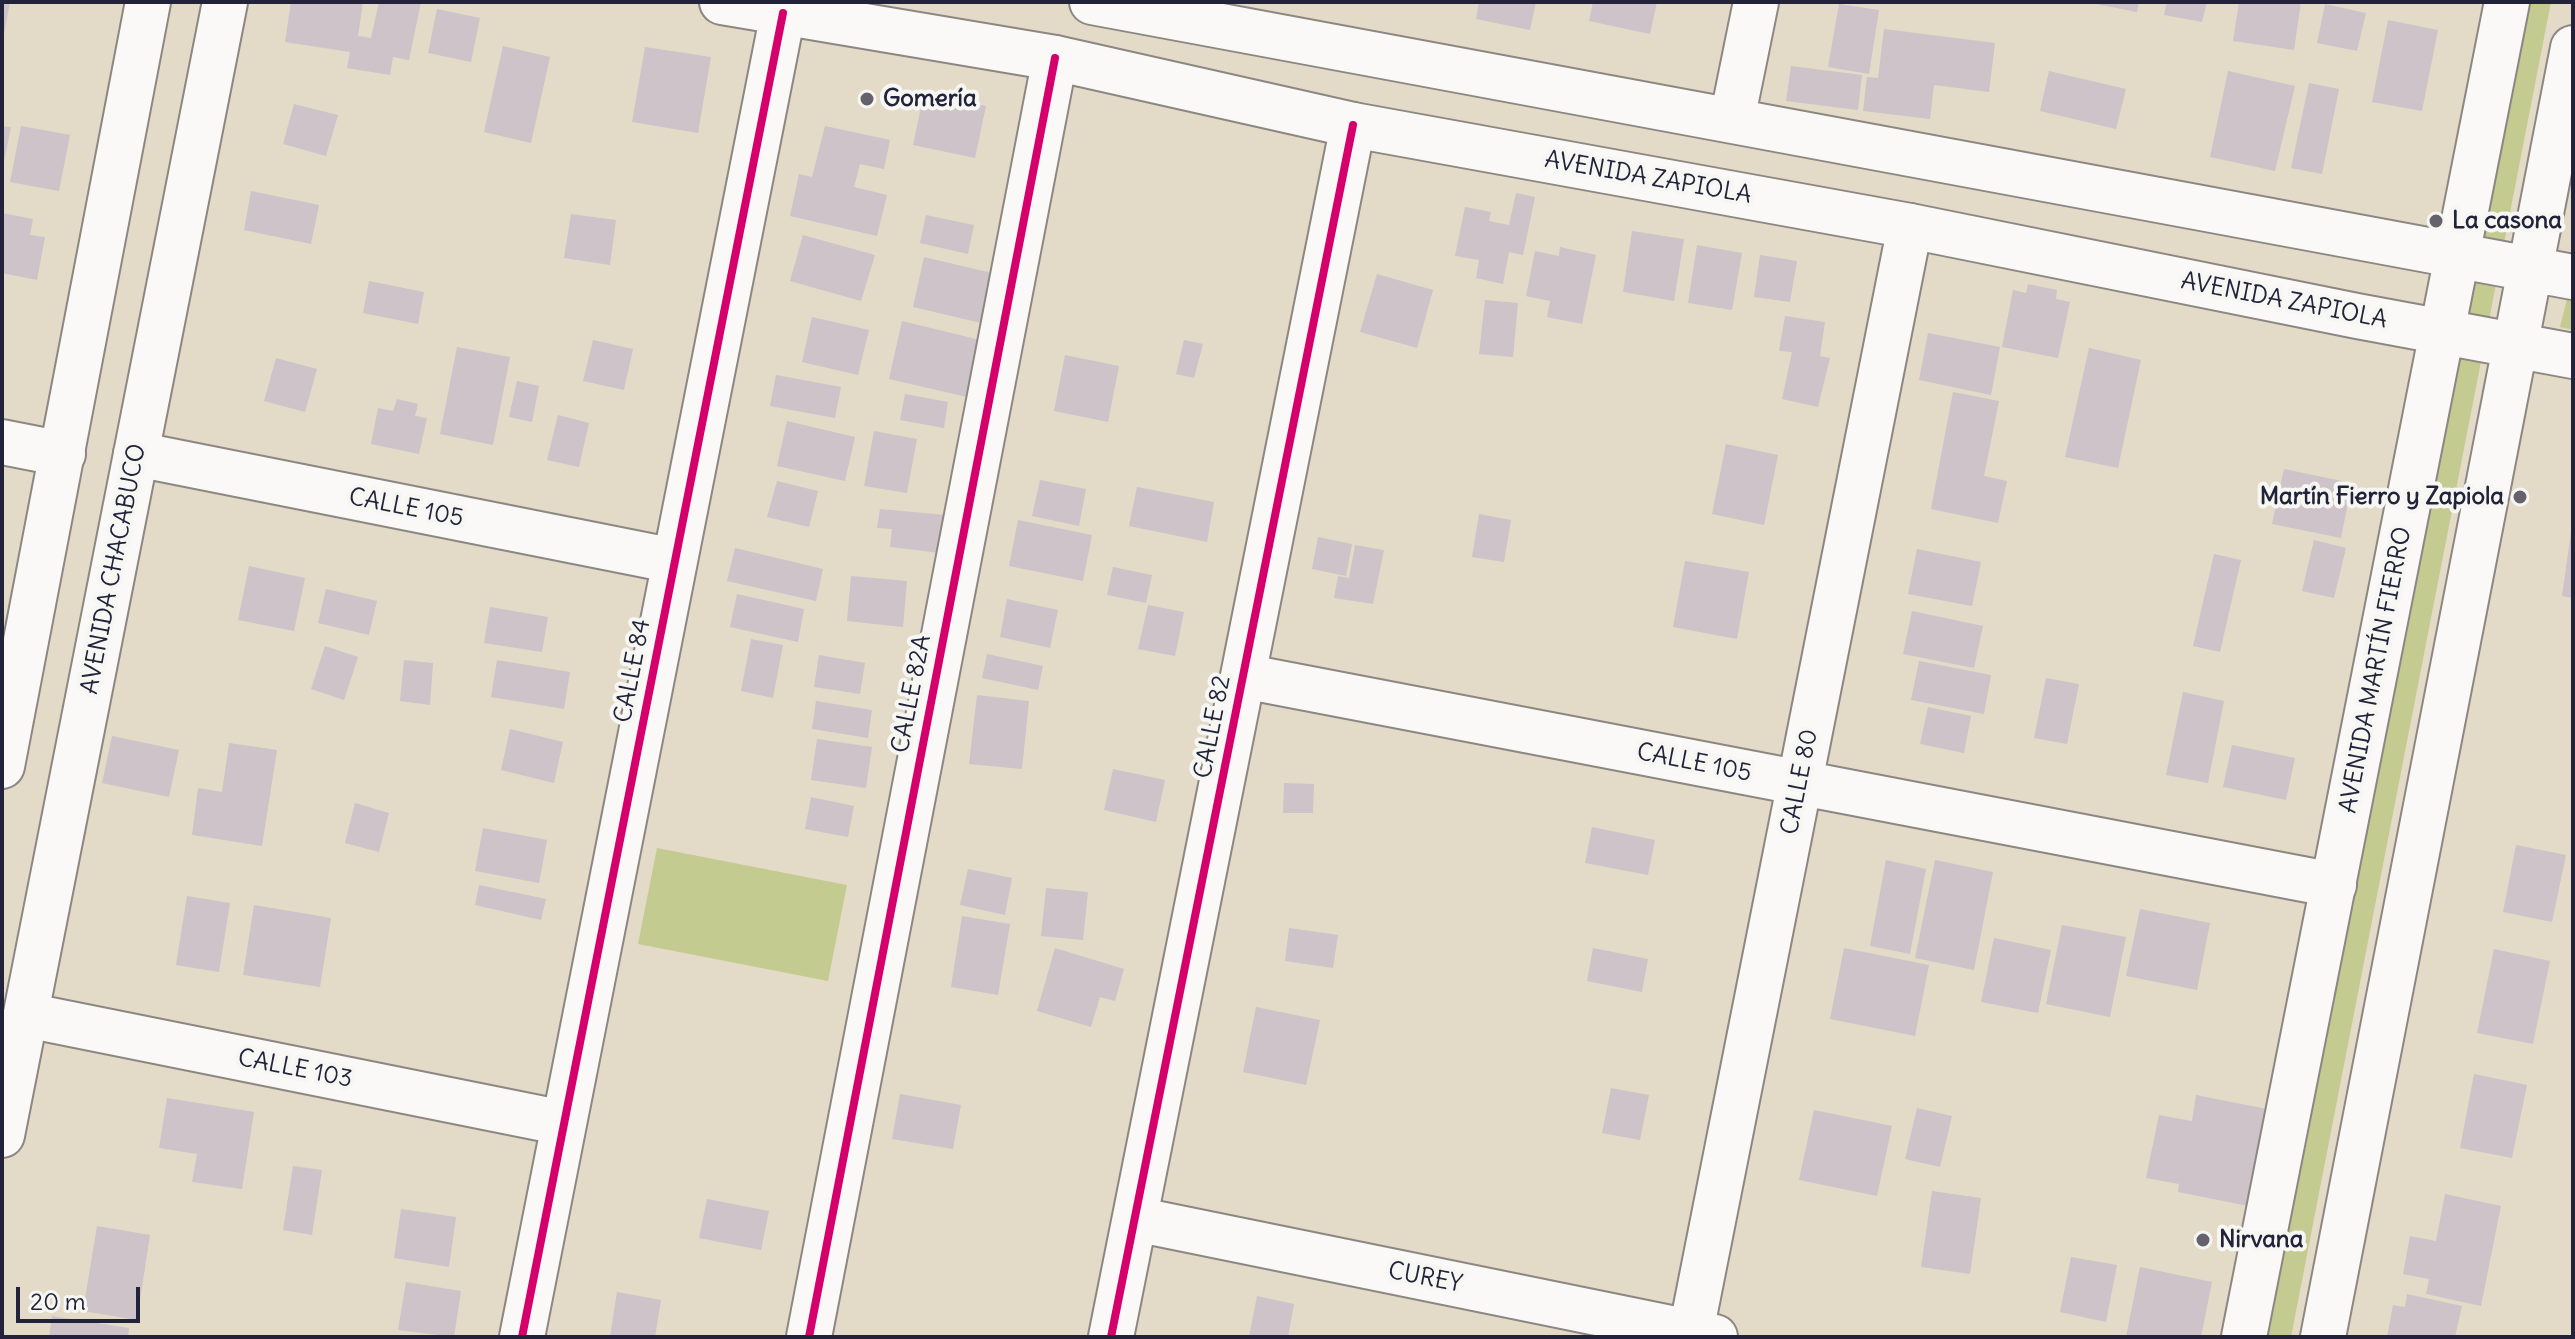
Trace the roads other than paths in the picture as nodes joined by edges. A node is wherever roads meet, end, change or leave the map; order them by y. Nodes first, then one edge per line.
1 (148, 2) edge
2 (225, 2) edge
3 (722, 2) edge
4 (1092, 2) edge
5 (1756, 2) edge
6 (2507, 2) edge
7 (783, 13) junction
8 (2573, 48) edge
9 (1055, 58) junction
10 (1732, 120) junction
11 (1353, 125) junction
12 (1910, 226) junction
13 (2458, 254) junction
14 (2530, 268) junction
15 (2573, 277) edge
16 (2443, 331) junction
17 (2515, 345) junction
18 (2573, 356) edge
19 (2, 442) edge
20 (63, 454) junction
21 (136, 454) junction
22 (675, 561) junction
23 (1243, 676) junction
24 (2, 766) edge
25 (1800, 783) junction
26 (2334, 885) junction
27 (26, 1015) junction
28 (564, 1123) junction
29 (2, 1135) edge
30 (1135, 1219) junction
31 (1699, 1335) edge
32 (522, 1337) edge
33 (809, 1337) edge
34 (1111, 1337) edge
35 (2244, 1337) edge
36 (2323, 1337) edge

1 - 20 main road
2 - 21 main road, AVENIDA CHACABUCO
3 - 7 main road, AVENIDA ZAPIOLA
4 - 10 main road
5 - 10 main road
6 - 13 main road, AVENIDA MARTÍN FIERRO
7 - 9 main road, AVENIDA ZAPIOLA
7 - 22 main road, CALLE 84
8 - 14 main road
9 - 11 main road, AVENIDA ZAPIOLA
9 - 33 main road, CALLE 82A
10 - 13 main road
11 - 12 main road, AVENIDA ZAPIOLA
11 - 23 main road, CALLE 82
12 - 16 main road, AVENIDA ZAPIOLA
12 - 25 main road, CALLE 80
13 - 14 main road
13 - 16 main road, AVENIDA MARTÍN FIERRO
14 - 15 main road
14 - 17 main road
16 - 17 main road, AVENIDA ZAPIOLA
16 - 26 main road, AVENIDA MARTÍN FIERRO
17 - 18 main road, AVENIDA ZAPIOLA
17 - 36 main road
19 - 20 main road
20 - 24 main road
21 - 22 main road, CALLE 105
21 - 27 main road, AVENIDA CHACABUCO
22 - 28 main road, CALLE 84
23 - 25 main road, CALLE 105
23 - 30 main road, CALLE 82
25 - 26 main road, CALLE 105
25 - 31 main road, CALLE 80
26 - 35 main road, AVENIDA MARTÍN FIERRO
27 - 28 main road, CALLE 103
27 - 29 main road, AVENIDA CHACABUCO
28 - 32 main road, CALLE 84
30 - 31 main road, CUREY
30 - 34 main road, CALLE 82

